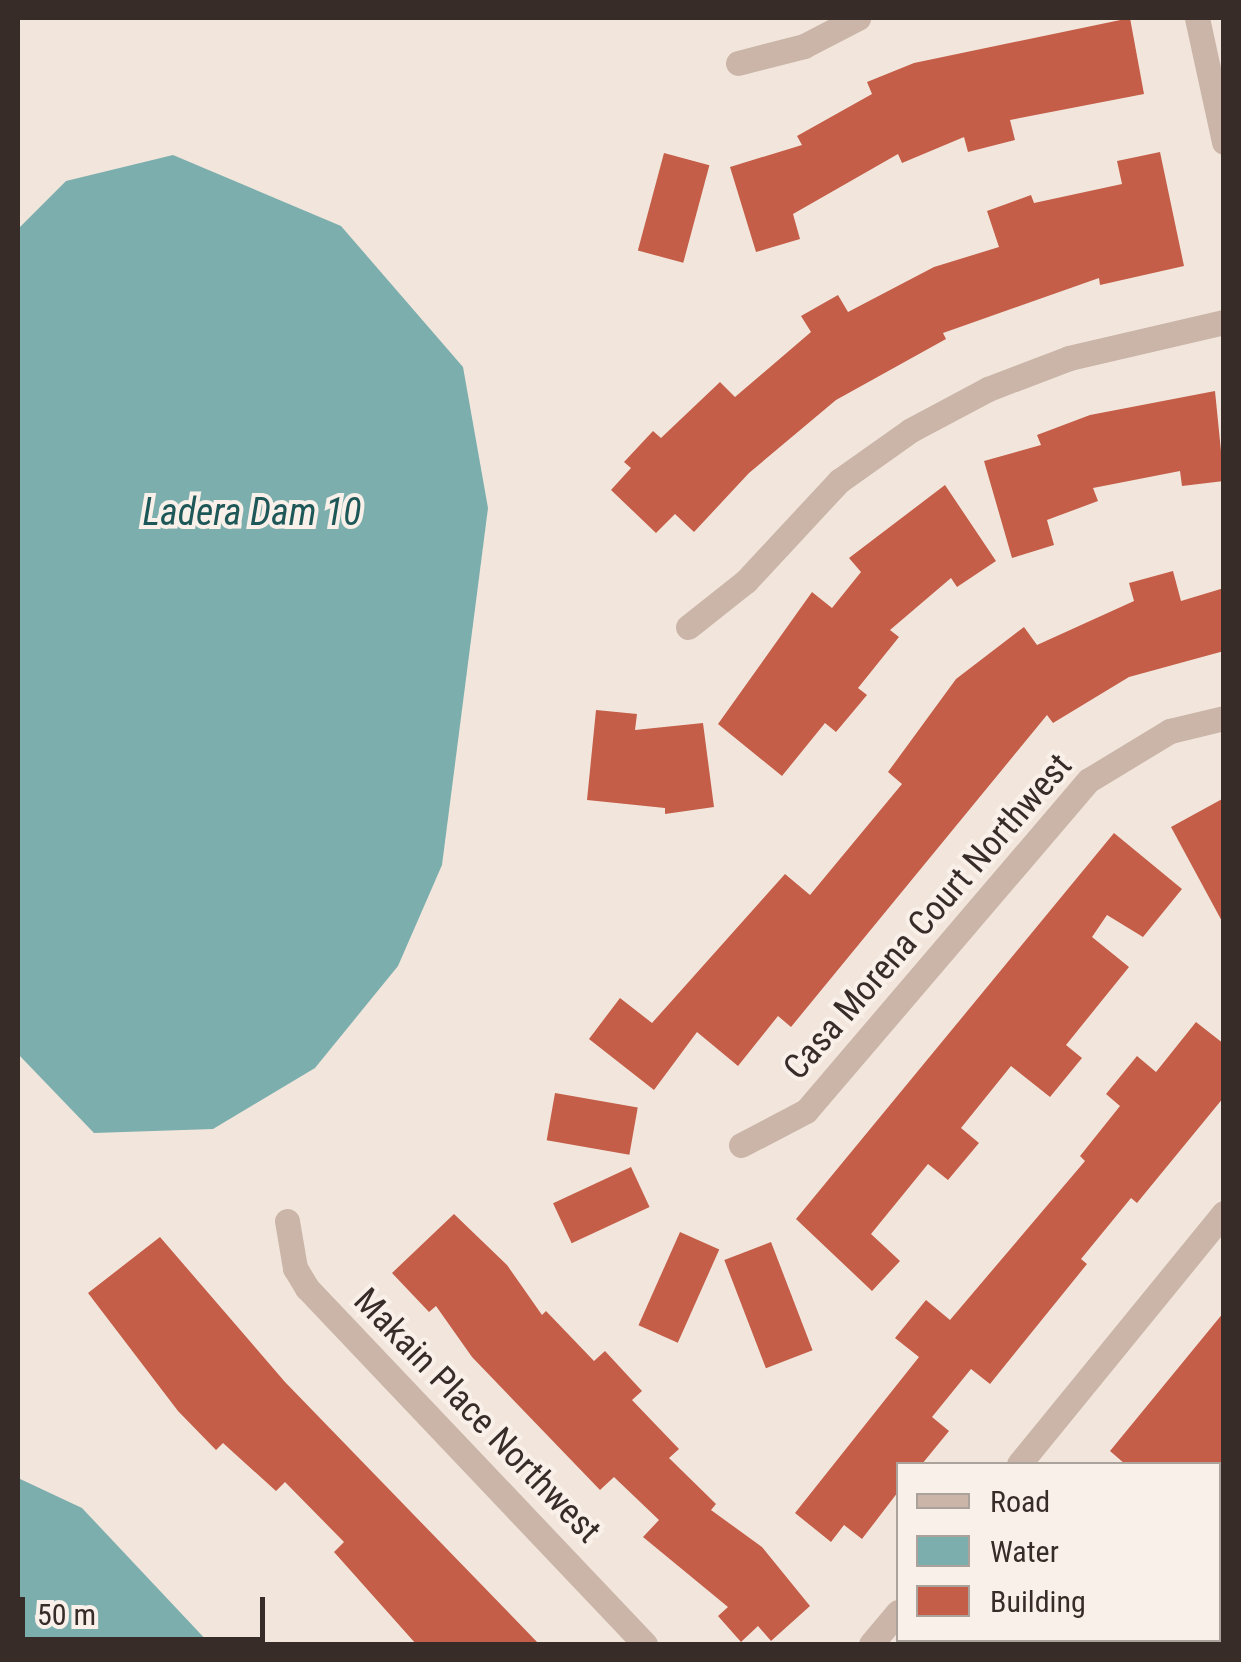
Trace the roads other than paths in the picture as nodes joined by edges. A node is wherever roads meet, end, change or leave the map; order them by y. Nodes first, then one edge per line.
1 (858, 18) edge
2 (1198, 18) edge
3 (738, 63) dead end
4 (1224, 142) edge
5 (1224, 322) edge
6 (688, 627) dead end
7 (1224, 718) edge
8 (741, 1145) dead end
9 (1224, 1213) edge
10 (287, 1222) dead end
11 (1020, 1462) edge
12 (896, 1614) edge
13 (645, 1644) edge
14 (871, 1644) edge

1 - 3 street
2 - 4 street
5 - 6 street
7 - 8 street, Casa Morena Court Northwest
9 - 11 street
10 - 13 street, Makain Place Northwest
12 - 14 street

